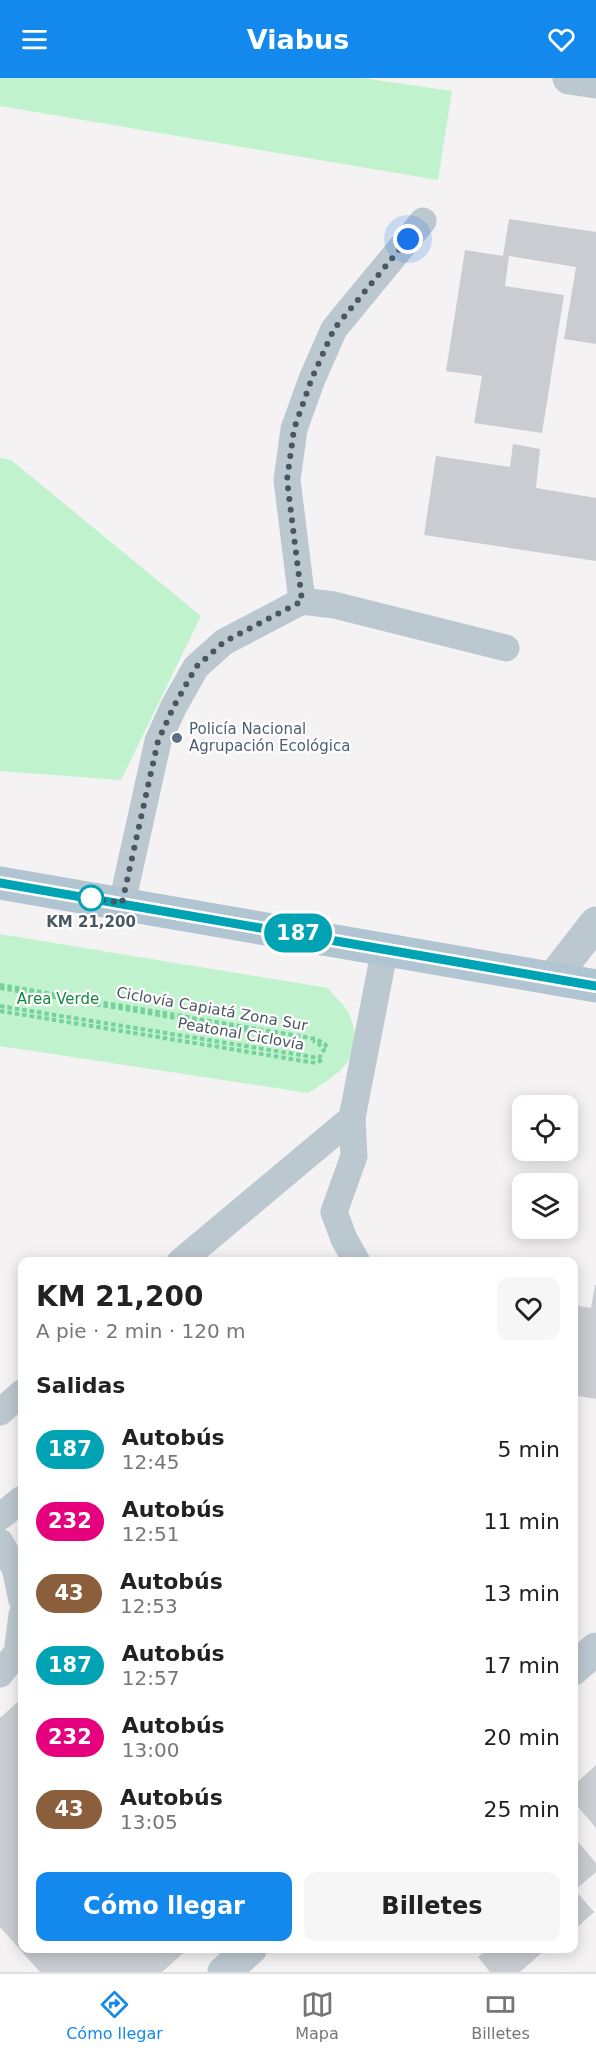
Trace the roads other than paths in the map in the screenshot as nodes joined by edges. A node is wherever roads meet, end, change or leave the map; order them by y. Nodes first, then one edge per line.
1 (569, 78) edge
2 (596, 82) edge
3 (423, 221) dead end
4 (302, 601) junction
5 (506, 648) dead end
6 (0, 883) edge
7 (122, 903) junction
8 (596, 923) edge
9 (386, 948) junction
10 (553, 978) junction
11 (596, 986) edge
12 (352, 1118) junction
13 (186, 1257) edge
14 (354, 1257) edge
15 (18, 1396) edge
16 (0, 1412) edge
17 (18, 1502) edge
18 (0, 1517) edge
19 (0, 1542) edge
20 (18, 1582) edge
21 (18, 1646) edge
22 (596, 1649) edge
23 (578, 1665) edge
24 (0, 1674) edge
25 (245, 1953) edge
26 (224, 1972) edge

1 - 2 street
3 - 4 lane
4 - 5 lane
4 - 7 lane
6 - 7 main road
7 - 9 main road
8 - 10 street
9 - 10 main road
9 - 12 lane
10 - 11 main road
12 - 13 lane
12 - 14 lane
15 - 16 lane
17 - 18 lane
19 - 20 lane
21 - 24 lane
22 - 23 street
25 - 26 street

